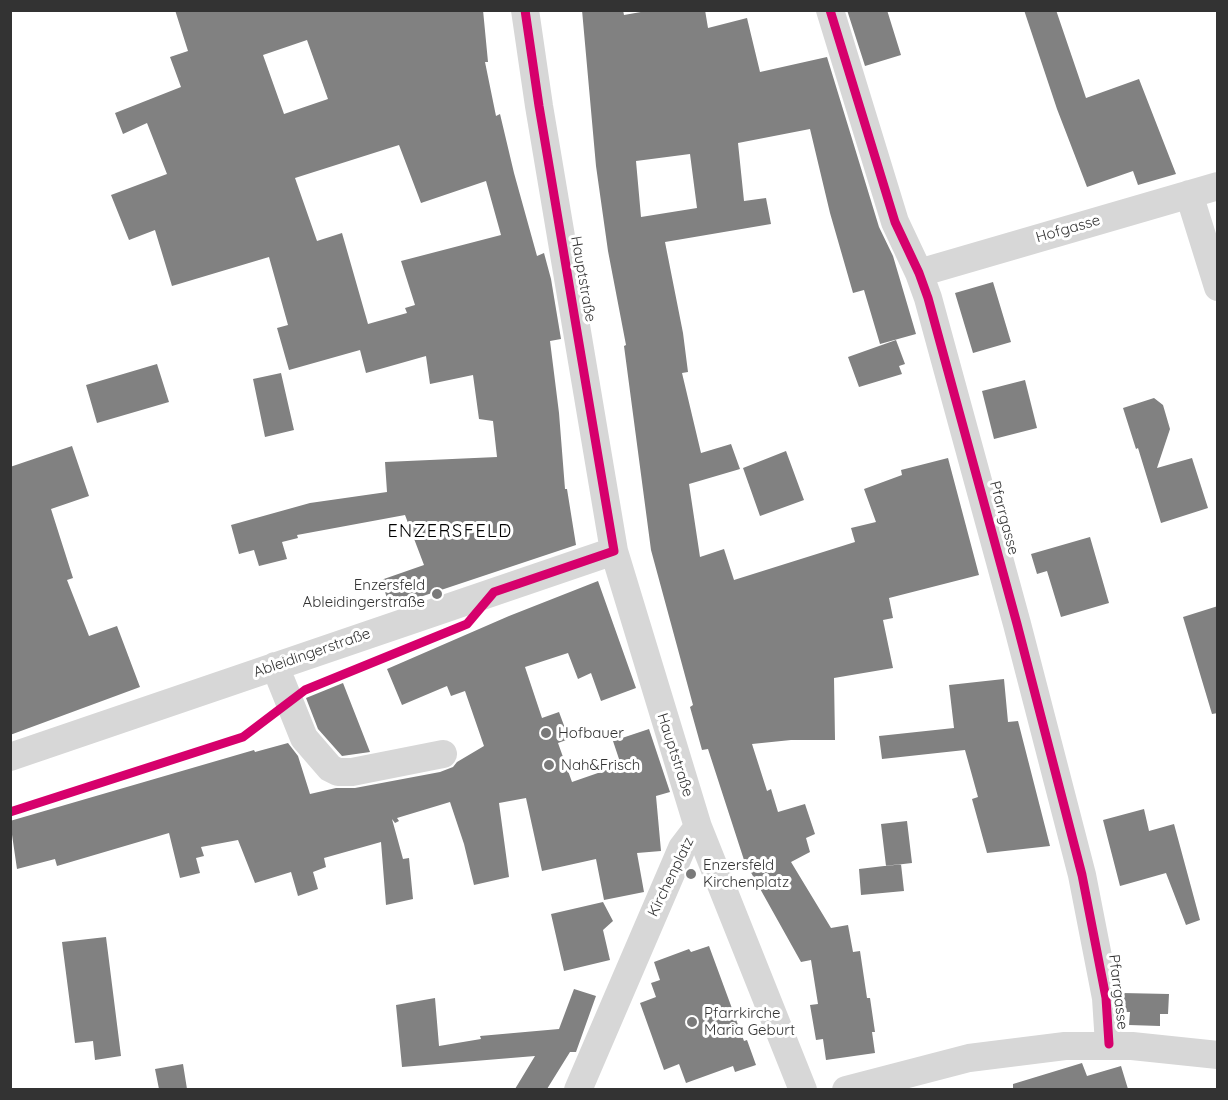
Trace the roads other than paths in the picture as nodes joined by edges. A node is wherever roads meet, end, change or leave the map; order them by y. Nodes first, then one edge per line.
1 (525, 10) edge
2 (831, 10) edge
3 (1218, 186) edge
4 (1189, 194) junction
5 (919, 273) junction
6 (1218, 287) edge
7 (614, 551) junction
8 (274, 666) junction
9 (443, 754) dead end
10 (10, 757) edge
11 (698, 827) junction
12 (1109, 1044) junction
13 (1218, 1056) edge
14 (578, 1089) edge
15 (803, 1089) edge
16 (846, 1089) edge

1 - 7 street, Hauptstraße
2 - 5 street, Pfarrgasse
3 - 4 street, Hofgasse
4 - 5 street, Hofgasse
4 - 6 street
5 - 12 street, Pfarrgasse
7 - 8 street, Ableidingerstraße
7 - 11 street, Hauptstraße
8 - 9 street
8 - 10 street, Ableidingerstraße
11 - 14 street, Kirchenplatz
11 - 15 street, Kirchenplatz
12 - 13 street
12 - 16 street

